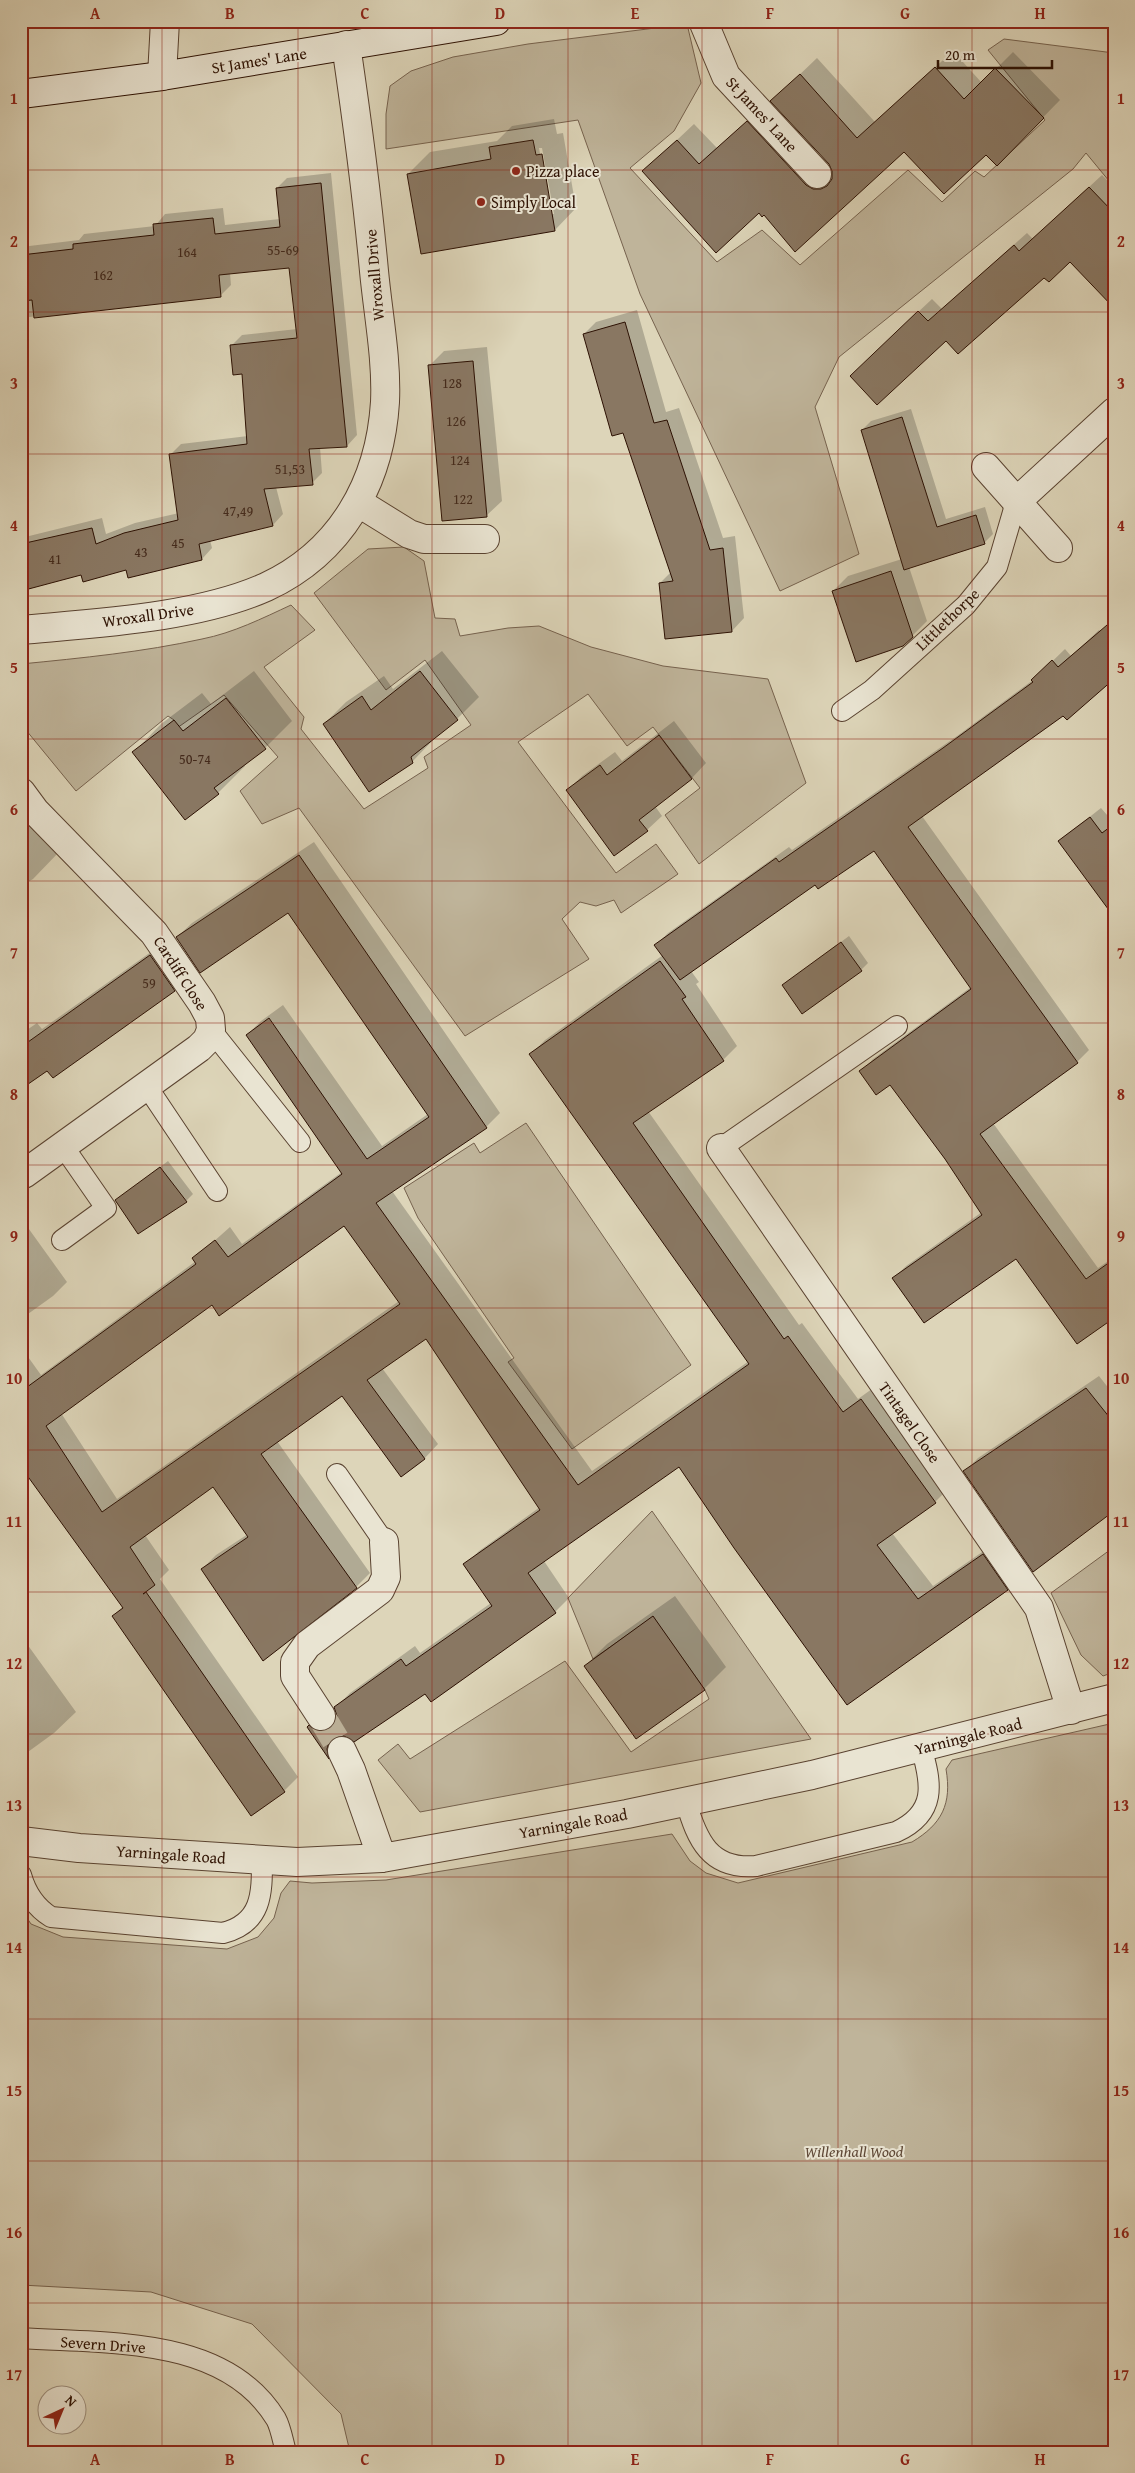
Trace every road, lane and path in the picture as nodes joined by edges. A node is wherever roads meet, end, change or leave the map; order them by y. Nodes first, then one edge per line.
1 (164, 21) edge
2 (496, 21) edge
3 (703, 21) edge
4 (346, 45) junction
5 (162, 76) junction
6 (21, 94) edge
7 (818, 174) dead end
8 (1114, 412) edge
9 (986, 467) dead end
10 (1016, 502) junction
11 (359, 503) junction
12 (485, 540) dead end
13 (1058, 548) dead end
14 (21, 630) edge
15 (842, 711) dead end
16 (21, 792) edge
17 (897, 1026) dead end
18 (211, 1030) junction
19 (146, 1086) junction
20 (300, 1142) dead end
21 (63, 1146) junction
22 (721, 1148) joint
23 (24, 1174) dead end
24 (217, 1191) dead end
25 (62, 1240) dead end
26 (336, 1474) dead end
27 (384, 1542) joint
28 (1114, 1698) edge
29 (1071, 1710) junction
30 (321, 1716) tunnel mouth
31 (920, 1748) junction
32 (342, 1752) tunnel mouth
33 (686, 1802) junction
34 (22, 1841) edge
35 (21, 1845) edge
36 (382, 1858) junction
37 (262, 1860) junction
38 (21, 1874) edge
39 (21, 2338) edge
40 (286, 2452) edge

1 - 5 street
2 - 4 street, St James' Lane
3 - 7 street, St James' Lane
4 - 5 street, St James' Lane
4 - 11 street, Wroxall Drive
5 - 6 street, St James' Lane
8 - 10 street
9 - 10 street
10 - 13 street
10 - 15 lane, Littlethorpe
11 - 12 street
11 - 14 street, Wroxall Drive
16 - 18 street, Cardiff Close
17 - 22 lane
18 - 19 street, Cardiff Close
18 - 20 lane
19 - 21 street, Cardiff Close
19 - 24 lane
21 - 23 street, Cardiff Close
21 - 25 lane
22 - 29 street, Tintagel Close
26 - 27 lane
27 - 30 street
28 - 29 street, Yarningale Road
29 - 31 street, Yarningale Road
31 - 33 street, Yarningale Road
31 - 33 lane
32 - 36 street
33 - 36 street, Yarningale Road
34 - 35 lane
34 - 37 street, Yarningale Road
36 - 37 street, Yarningale Road
37 - 38 lane
39 - 40 lane, Severn Drive

